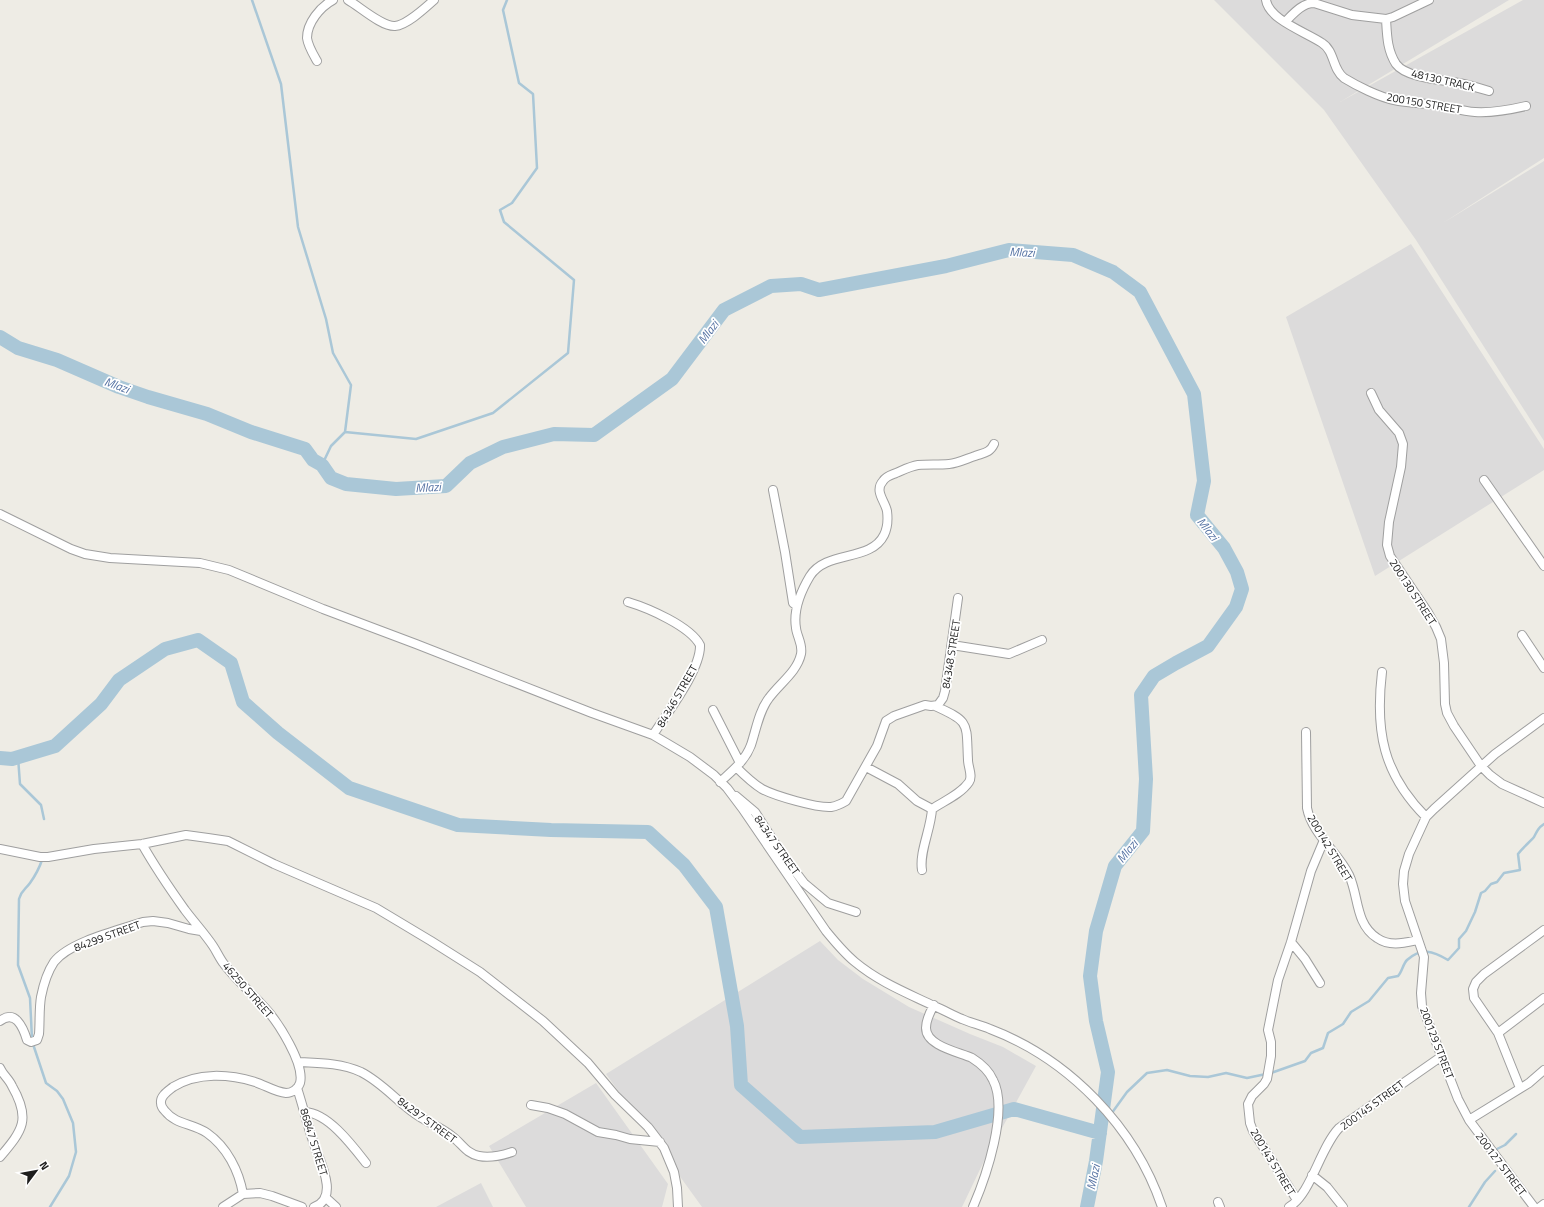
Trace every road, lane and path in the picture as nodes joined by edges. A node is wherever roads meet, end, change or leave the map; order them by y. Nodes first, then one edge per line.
1 (332, 0) edge
2 (348, 0) edge
3 (434, 0) edge
4 (1266, 0) edge
5 (1429, 0) edge
6 (1386, 19) junction
7 (1285, 22) junction
8 (317, 61) dead end
9 (1489, 91) dead end
10 (1526, 106) dead end
11 (1371, 393) dead end
12 (994, 444) dead end
13 (1484, 480) dead end
14 (773, 490) dead end
15 (0, 514) edge
16 (1544, 566) edge
17 (958, 598) dead end
18 (628, 602) dead end
19 (797, 606) junction
20 (1522, 635) dead end
21 (1042, 640) dead end
22 (952, 645) junction
23 (1544, 668) edge
24 (1382, 672) dead end
25 (935, 706) junction
26 (712, 710) dead end
27 (1544, 718) edge
28 (1306, 732) dead end
29 (654, 735) junction
30 (1481, 766) junction
31 (866, 767) junction
32 (735, 768) junction
33 (720, 782) junction
34 (726, 788) junction
35 (1544, 803) edge
36 (932, 809) junction
37 (1426, 817) junction
38 (1324, 840) junction
39 (142, 844) junction
40 (0, 849) edge
41 (922, 870) dead end
42 (856, 912) dead end
43 (1544, 930) edge
44 (201, 931) junction
45 (1291, 942) junction
46 (1419, 943) junction
47 (1320, 983) dead end
48 (1544, 998) edge
49 (934, 1005) junction
50 (0, 1021) edge
51 (1498, 1033) junction
52 (1442, 1056) junction
53 (298, 1062) junction
54 (0, 1068) edge
55 (1544, 1070) edge
56 (297, 1088) junction
57 (1520, 1088) junction
58 (531, 1105) dead end
59 (305, 1112) junction
60 (1469, 1120) junction
61 (660, 1142) junction
62 (512, 1152) dead end
63 (0, 1157) edge
64 (366, 1163) dead end
65 (1312, 1175) junction
66 (243, 1194) junction
67 (325, 1197) junction
68 (1297, 1200) junction
69 (1544, 1204) edge
70 (223, 1207) edge
71 (302, 1207) edge
72 (314, 1207) edge
73 (336, 1207) edge
74 (678, 1207) edge
75 (974, 1207) edge
76 (1162, 1207) edge
77 (1289, 1207) edge
78 (1343, 1207) edge
79 (1534, 1207) edge
80 (1540, 1207) edge

1 - 8 street
2 - 3 street
4 - 7 street, 200150 STREET
5 - 6 street
6 - 7 street
6 - 9 street, 48130 TRACK
7 - 10 street, 200150 STREET
11 - 30 street, 200130 STREET
12 - 19 street
13 - 16 street
14 - 19 street
15 - 29 street
17 - 22 street, 84348 STREET
18 - 29 street, 84346 STREET
19 - 32 street
20 - 23 street
21 - 22 street
22 - 25 street, 84348 STREET
24 - 37 street
25 - 31 street
25 - 36 street
26 - 32 street
27 - 30 street, 200129 STREET
28 - 38 street, 200142 STREET
29 - 33 street
30 - 35 street, 200130 STREET
30 - 37 street, 200129 STREET
31 - 32 street
31 - 36 street
32 - 33 street
33 - 34 street
34 - 42 street, 84347 STREET
34 - 49 street
36 - 41 street
37 - 46 street, 200129 STREET
38 - 45 street, 200143 STREET
38 - 46 street, 200142 STREET
39 - 40 street
39 - 44 street, 46250 STREET
39 - 61 street
43 - 51 street
44 - 50 street, 84299 STREET
44 - 53 street, 46250 STREET
45 - 47 street
45 - 68 street, 200143 STREET
46 - 52 street, 200129 STREET
48 - 51 street
49 - 75 street
49 - 76 street
51 - 57 street
52 - 60 street, 200129 STREET
52 - 65 street, 200145 STREET
53 - 56 street, 46250 STREET
53 - 62 street, 84297 STREET
54 - 63 street
55 - 57 street
56 - 59 street, 86847 STREET
56 - 66 street
57 - 60 street
58 - 61 street
59 - 64 street
59 - 67 street, 86847 STREET
60 - 79 street, 200127 STREET
61 - 74 street
65 - 68 street, 200145 STREET
65 - 78 street
66 - 70 street
66 - 71 street
67 - 72 street
67 - 73 street
68 - 77 street, 200145 STREET
69 - 80 street

